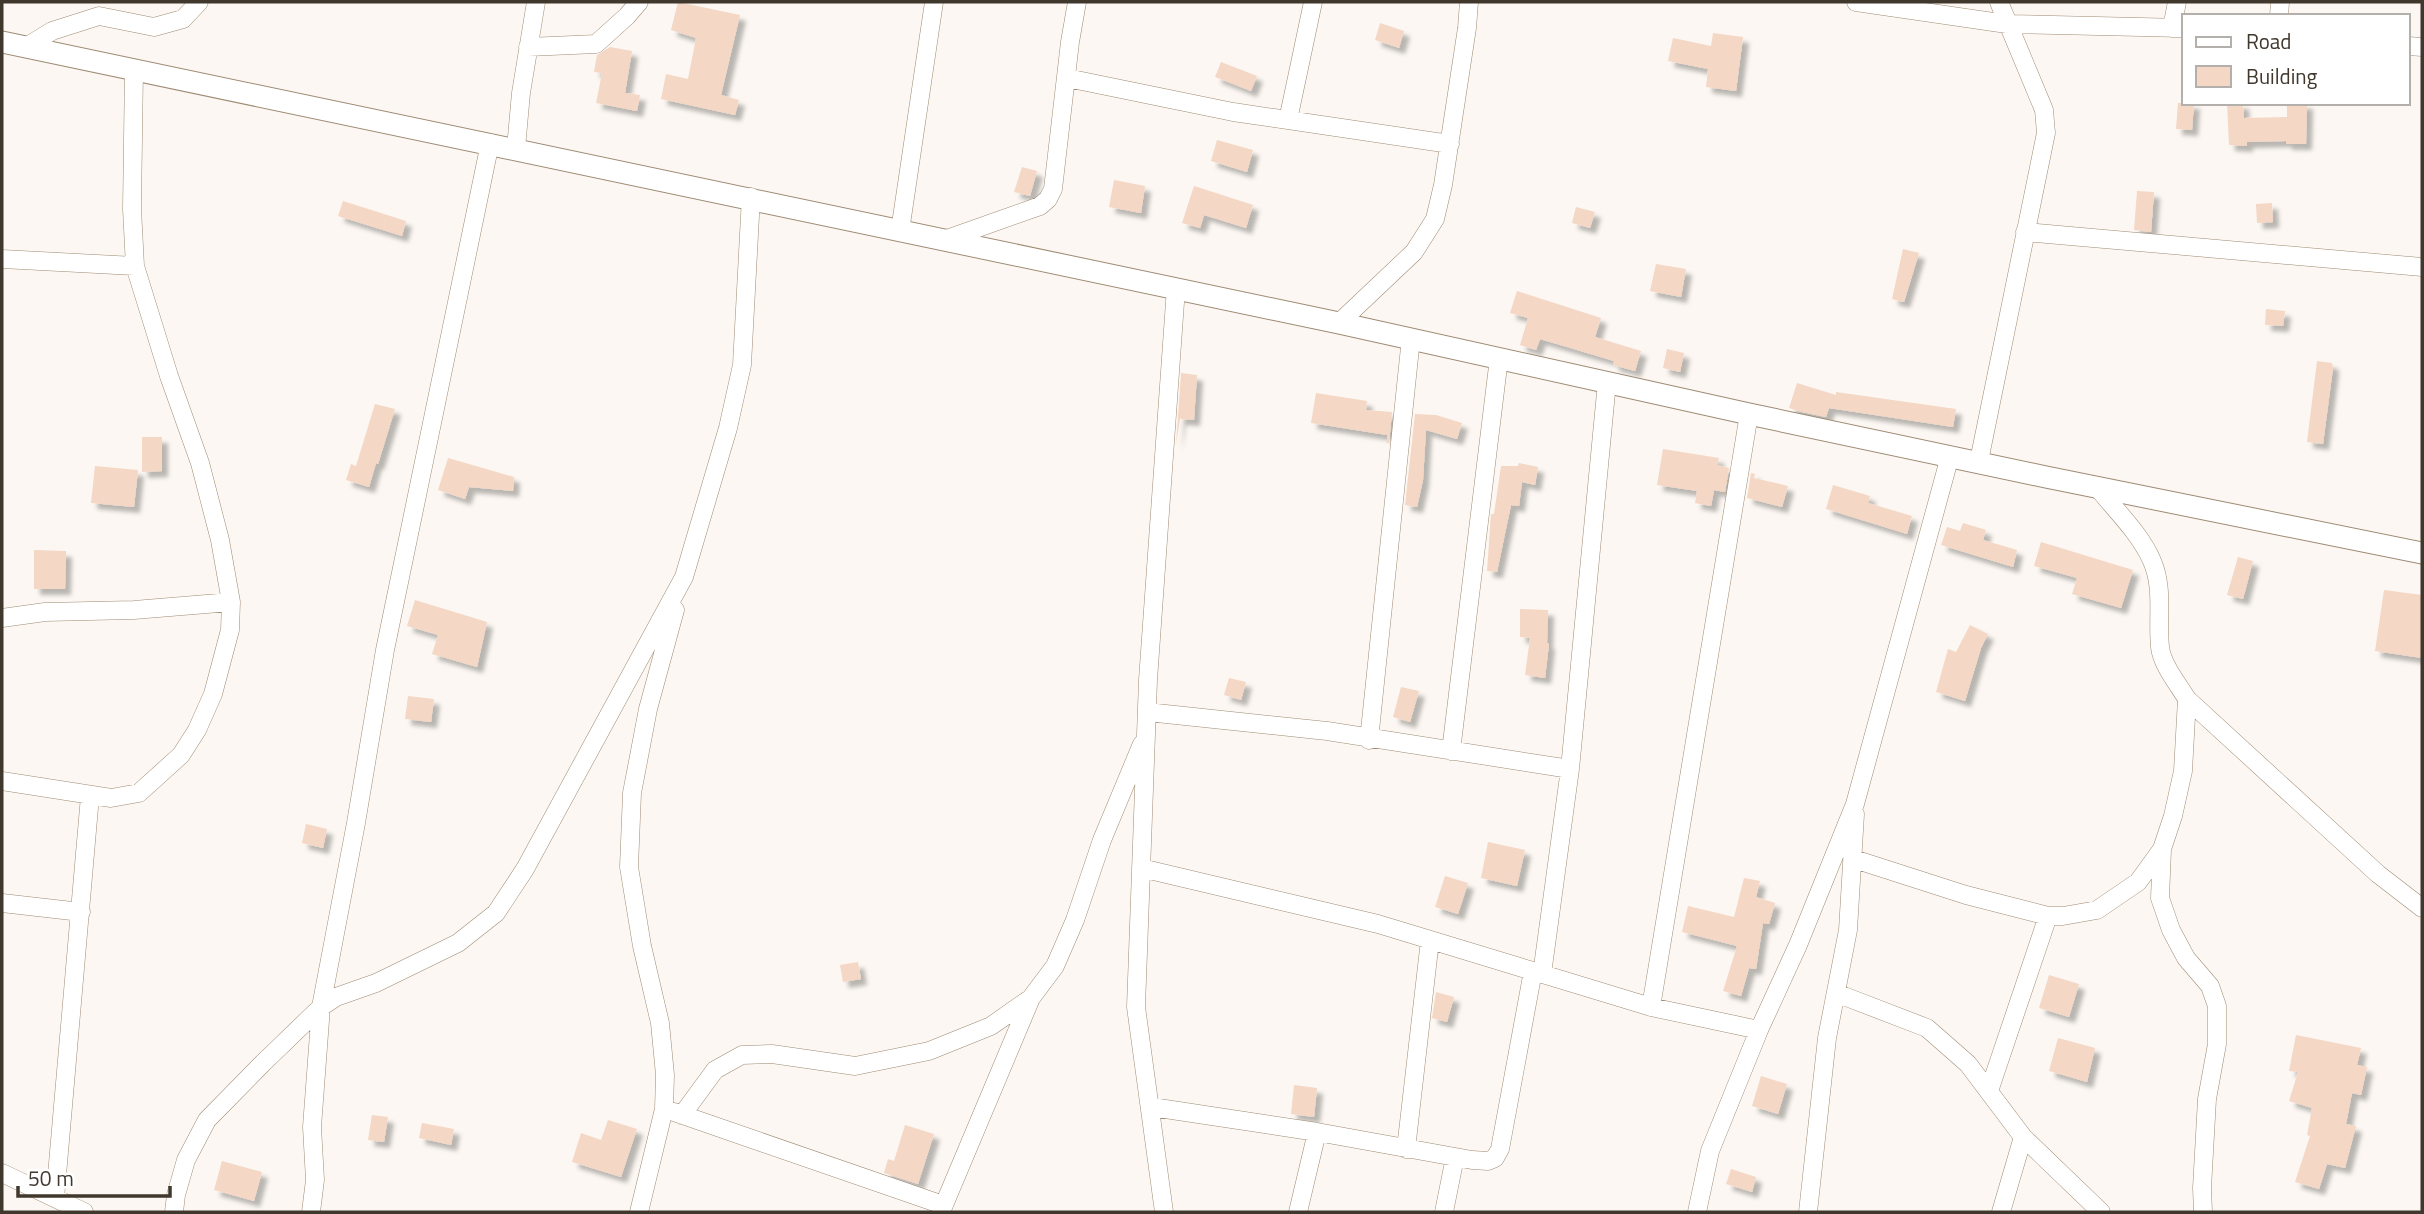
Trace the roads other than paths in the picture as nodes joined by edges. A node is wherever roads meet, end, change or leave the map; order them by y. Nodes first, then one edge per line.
1 (199, 2) edge
2 (536, 2) edge
3 (639, 2) edge
4 (934, 2) edge
5 (1077, 2) edge
6 (1313, 2) edge
7 (1469, 2) edge
8 (1856, 2) edge
9 (1999, 2) edge
10 (2177, 2) edge
11 (2007, 24) junction
12 (2178, 28) edge
13 (2, 42) edge
14 (26, 47) junction
15 (528, 47) junction
16 (135, 69) junction
17 (1067, 78) junction
18 (1288, 120) junction
19 (490, 143) junction
20 (1450, 144) junction
21 (516, 148) junction
22 (751, 198) junction
23 (900, 231) junction
24 (2025, 232) junction
25 (944, 240) junction
26 (2, 259) edge
27 (135, 266) junction
28 (2422, 267) edge
29 (1175, 288) junction
30 (1339, 323) junction
31 (1410, 338) junction
32 (1499, 358) junction
33 (1607, 382) junction
34 (1749, 414) junction
35 (1950, 456) junction
36 (1979, 461) junction
37 (2097, 487) junction
38 (2422, 554) edge
39 (684, 577) junction
40 (231, 602) junction
41 (2, 618) edge
42 (2187, 699) junction
43 (1147, 712) junction
44 (1146, 734) junction
45 (1369, 740) junction
46 (1451, 751) junction
47 (1570, 769) junction
48 (2, 781) edge
49 (90, 796) junction
50 (1855, 804) junction
51 (2162, 849) junction
52 (1854, 859) junction
53 (1141, 868) junction
54 (2, 902) edge
55 (2422, 908) edge
56 (81, 912) junction
57 (2048, 916) junction
58 (1430, 940) junction
59 (1537, 972) junction
60 (1836, 993) junction
61 (1031, 998) junction
62 (1651, 1006) junction
63 (321, 1007) junction
64 (1759, 1030) junction
65 (1989, 1091) junction
66 (1152, 1107) junction
67 (664, 1109) junction
68 (682, 1115) junction
69 (1317, 1132) junction
70 (2022, 1137) junction
71 (1406, 1149) junction
72 (1455, 1157) junction
73 (2, 1173) edge
74 (55, 1198) junction
75 (942, 1208) edge
76 (1702, 1211) edge
77 (84, 1212) edge
78 (174, 1212) edge
79 (311, 1212) edge
80 (639, 1212) edge
81 (1164, 1212) edge
82 (1298, 1212) edge
83 (1444, 1212) edge
84 (1808, 1212) edge
85 (2001, 1212) edge
86 (2101, 1212) edge
87 (2203, 1212) edge

1 - 14 street
2 - 15 street
3 - 15 street
4 - 23 street
5 - 17 street
6 - 18 street
7 - 20 street
8 - 11 street
9 - 11 street
10 - 12 street
11 - 12 street
11 - 24 street
13 - 14 street
14 - 16 street
15 - 21 street
16 - 19 street
16 - 27 street
17 - 18 street
17 - 25 street
18 - 20 street
19 - 21 street
19 - 63 street
20 - 30 street
21 - 22 street
22 - 23 street
22 - 39 street
23 - 25 street
24 - 28 street
24 - 36 street
25 - 29 street
26 - 27 street
27 - 40 street
29 - 30 street
29 - 43 street
30 - 31 street
31 - 32 street
31 - 45 street
32 - 33 street
32 - 46 street
33 - 34 street
33 - 47 street
34 - 35 street
34 - 62 street
35 - 36 street
35 - 50 street
36 - 37 street
37 - 38 street
37 - 42 street
39 - 63 street
39 - 67 street
40 - 41 street
40 - 49 street
42 - 51 street
42 - 55 street
43 - 44 street
43 - 45 street
44 - 53 street
44 - 61 street
45 - 46 street
46 - 47 street
47 - 59 street
48 - 49 street
49 - 56 street
50 - 52 street
50 - 64 street
51 - 57 street
51 - 87 street
52 - 57 street
52 - 60 street
53 - 58 street
53 - 66 street
54 - 56 street
56 - 74 street
57 - 65 street
58 - 59 street
58 - 71 street
59 - 62 street
59 - 72 street
60 - 65 street
60 - 84 street
61 - 68 street
61 - 75 street
62 - 64 street
63 - 78 street
63 - 79 street
64 - 76 street
65 - 70 street
66 - 69 street
66 - 81 street
67 - 68 street
67 - 80 street
68 - 75 street
69 - 71 street
69 - 82 street
70 - 85 street
70 - 86 street
71 - 72 street
72 - 83 street
73 - 74 street
74 - 77 street

